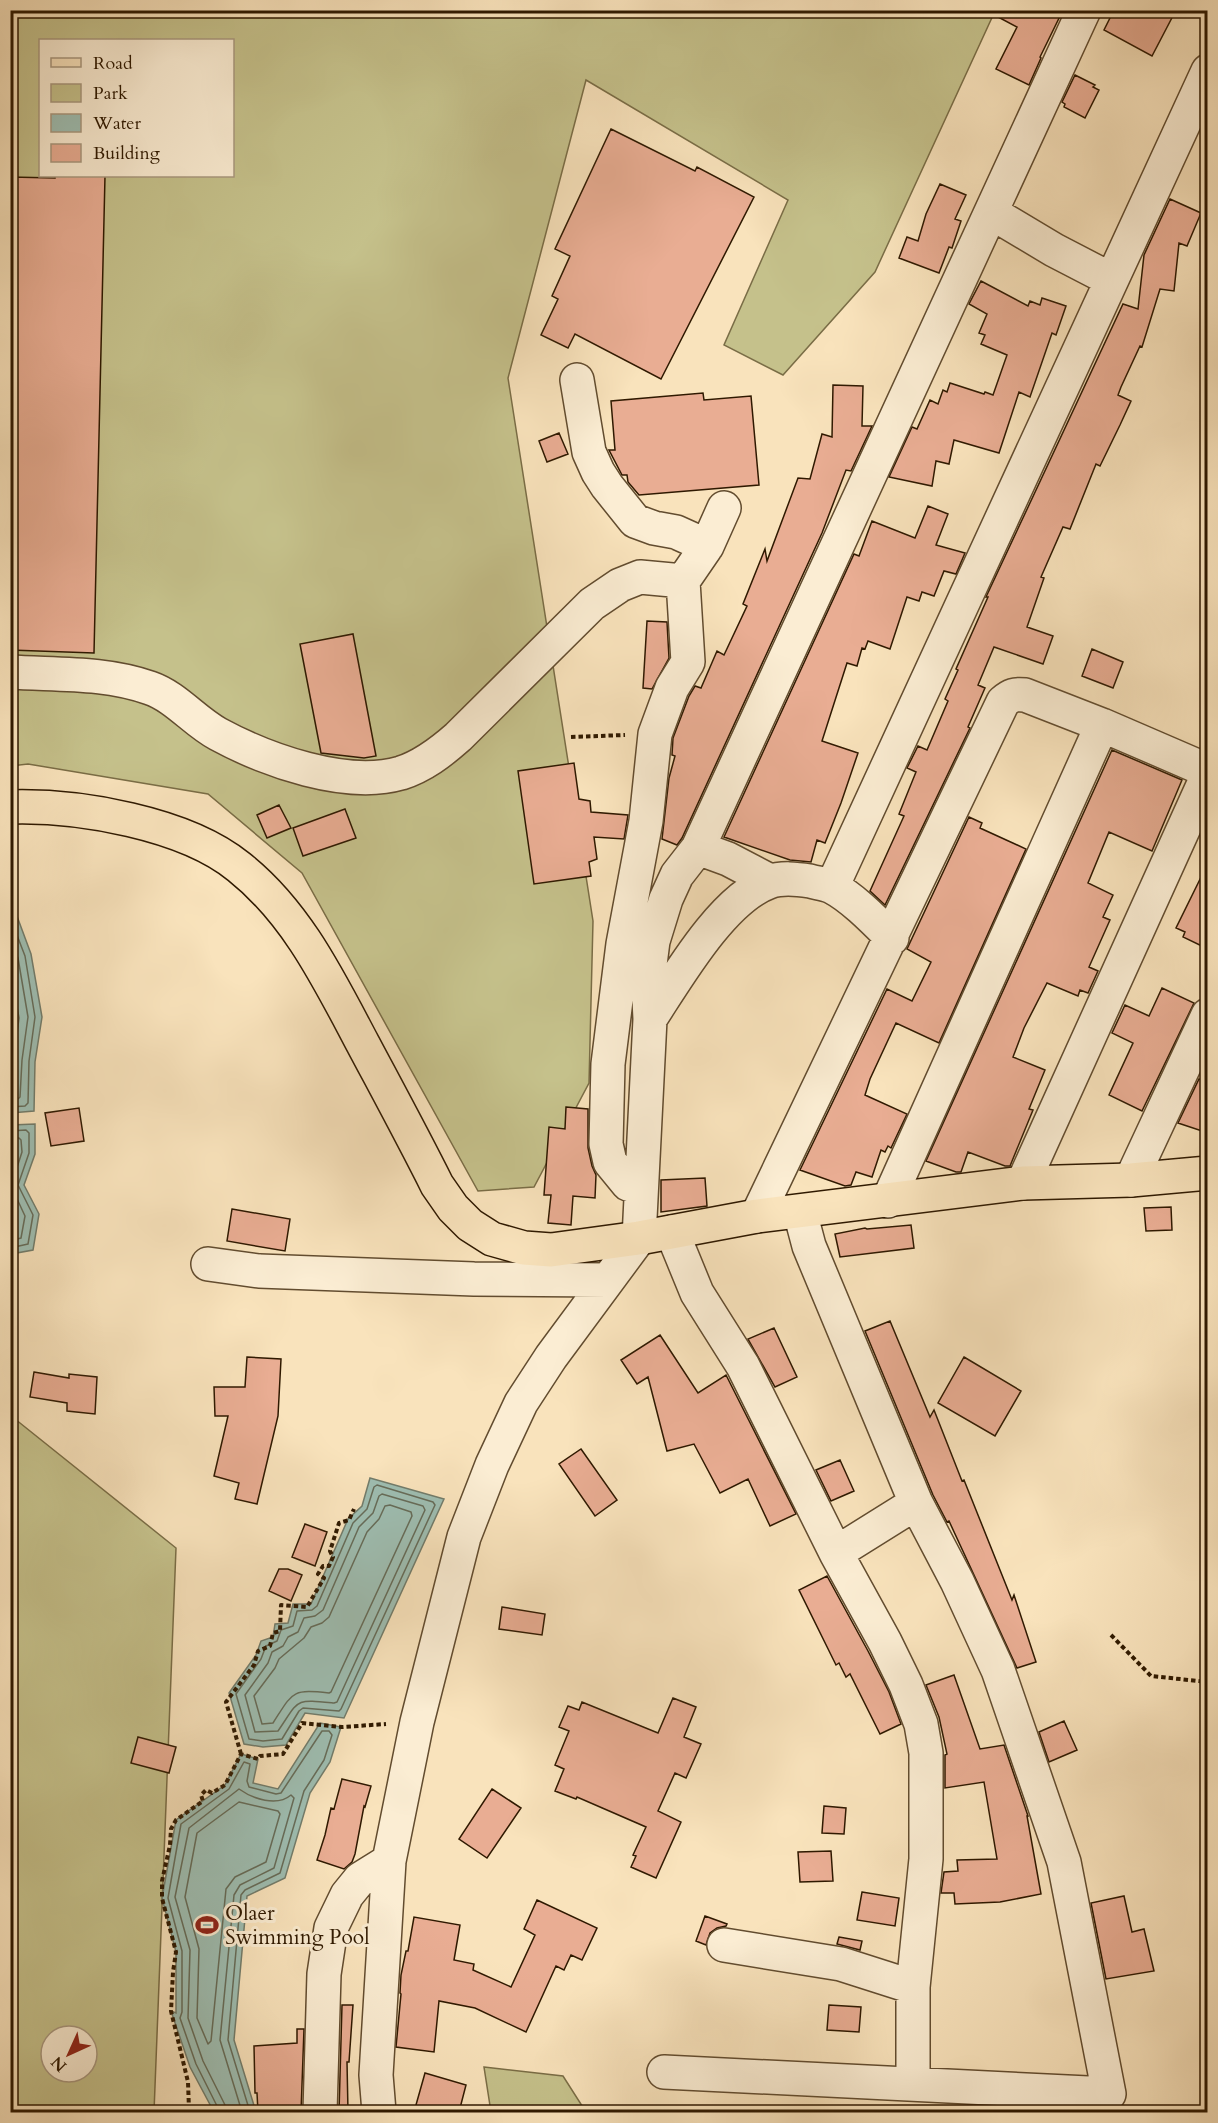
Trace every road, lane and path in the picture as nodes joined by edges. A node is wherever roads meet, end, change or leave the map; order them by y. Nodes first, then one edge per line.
1 (1084, 10) edge
2 (1208, 70) edge
3 (992, 213) junction
4 (1110, 279) junction
5 (577, 380) dead end
6 (724, 508) dead end
7 (706, 546) junction
8 (683, 581) junction
9 (10, 672) edge
10 (1102, 725) junction
11 (655, 734) junction
12 (571, 737) dead end
13 (10, 807) edge
14 (698, 848) junction
15 (770, 881) junction
16 (832, 887) junction
17 (892, 938) junction
18 (1208, 1015) edge
19 (650, 1019) junction
20 (1208, 1173) edge
21 (1131, 1180) junction
22 (1023, 1183) junction
23 (640, 1188) junction
24 (888, 1201) junction
25 (800, 1212) junction
26 (758, 1216) junction
27 (672, 1232) junction
28 (639, 1238) junction
29 (208, 1264) dead end
30 (608, 1280) junction
31 (916, 1503) junction
32 (354, 1509) dead end
33 (836, 1553) junction
34 (1110, 1635) dead end
35 (1208, 1682) edge
36 (417, 1722) junction
37 (241, 1754) junction
38 (389, 1861) junction
39 (724, 1945) dead end
40 (914, 1987) junction
41 (664, 2072) dead end
42 (913, 2084) junction
43 (189, 2110) dead end
44 (320, 2112) edge
45 (379, 2112) edge

1 - 3 street
2 - 4 street
3 - 4 street
3 - 14 street
4 - 16 street
5 - 7 street
6 - 7 street
7 - 8 street
8 - 9 street
8 - 11 street
10 - 17 street
10 - 22 street
10 - 24 street
11 - 12 path
11 - 23 street
13 - 28 main road
14 - 15 street
14 - 19 street
15 - 16 street
15 - 19 street
16 - 17 street
17 - 26 street
18 - 21 street
19 - 23 street
20 - 21 main road
21 - 22 main road
22 - 24 main road
23 - 28 street
24 - 25 main road
25 - 26 main road
25 - 31 street
26 - 27 main road
27 - 28 main road
27 - 33 street
28 - 30 street
29 - 30 street
30 - 36 street
31 - 33 street
31 - 42 street
32 - 37 path
33 - 40 street
34 - 35 path
36 - 37 path
36 - 38 street
37 - 43 path
38 - 44 street
38 - 45 street
39 - 40 street
40 - 42 street
41 - 42 street

